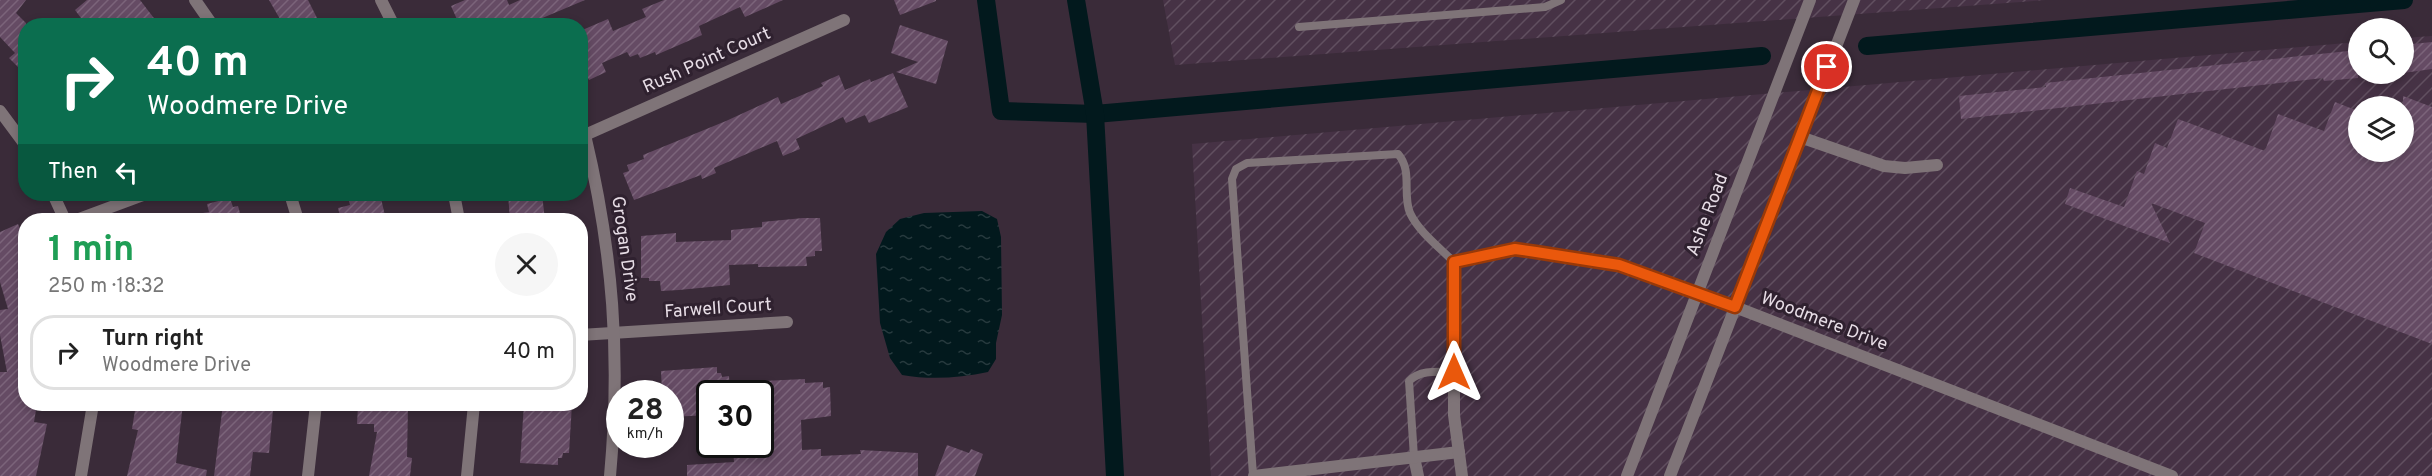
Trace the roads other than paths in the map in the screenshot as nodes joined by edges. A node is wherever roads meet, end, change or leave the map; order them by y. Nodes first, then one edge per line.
1 (195, 0) edge
2 (1561, 0) edge
3 (1810, 0) edge
4 (1854, 0) edge
5 (383, 1) edge
6 (207, 18) edge
7 (390, 18) edge
8 (844, 20) dead end
9 (1299, 27) dead end
10 (0, 111) edge
11 (588, 134) edge
12 (18, 135) edge
13 (1800, 137) junction
14 (588, 149) edge
15 (1937, 165) dead end
16 (127, 201) edge
17 (95, 213) edge
18 (1454, 262) junction
19 (1697, 293) junction
20 (1735, 307) junction
21 (787, 322) dead end
22 (615, 333) junction
23 (588, 335) edge
24 (1454, 372) junction
25 (92, 411) edge
26 (314, 411) edge
27 (473, 411) edge
28 (1459, 452) junction
29 (1414, 458) junction
30 (81, 476) edge
31 (308, 476) edge
32 (467, 476) edge
33 (610, 476) edge
34 (1254, 476) edge
35 (1418, 476) edge
36 (1462, 476) edge
37 (1627, 476) edge
38 (1670, 476) edge
39 (2172, 476) edge

1 - 6 street
2 - 9 lane
3 - 19 street, Ashe Road
4 - 13 street
5 - 7 street
8 - 11 street, Rush Point Court
10 - 12 street
13 - 15 street
13 - 20 street
14 - 22 street, Grogan Drive
16 - 17 street
18 - 19 street, Woodmere Drive
18 - 24 street
18 - 34 lane
19 - 20 street, Woodmere Drive
19 - 37 street, Ashe Road
20 - 38 street
20 - 39 street, Woodmere Drive
21 - 22 street, Farwell Court
22 - 23 street, Farwell Court
22 - 33 street, Grogan Drive
24 - 28 street
24 - 29 lane
25 - 30 street
26 - 31 street
27 - 32 street
28 - 29 street
28 - 36 street
29 - 34 street
29 - 35 street

